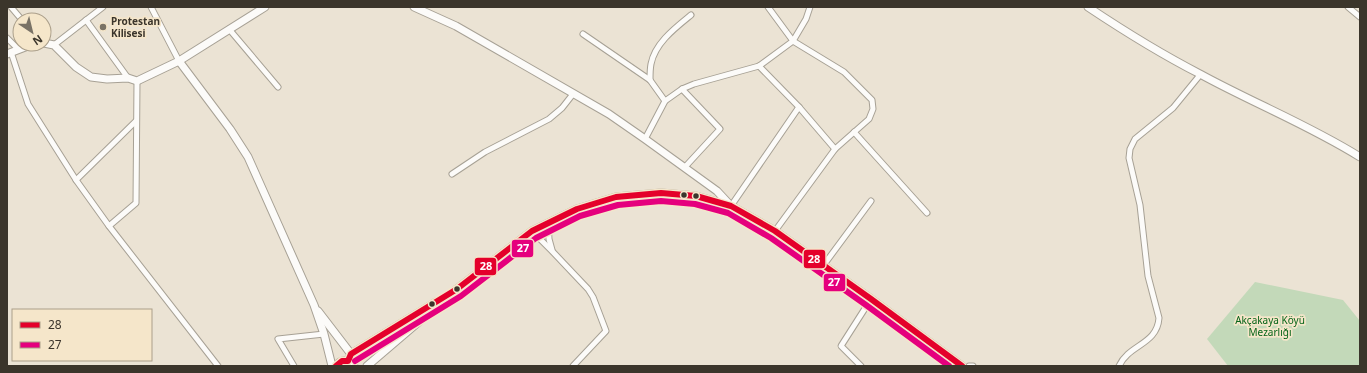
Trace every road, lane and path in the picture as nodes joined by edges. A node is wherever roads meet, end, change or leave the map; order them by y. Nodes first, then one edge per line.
1 (103, 7) edge
2 (151, 7) edge
3 (265, 7) edge
4 (414, 7) edge
5 (768, 7) edge
6 (810, 7) edge
7 (1088, 7) edge
8 (1348, 7) edge
9 (691, 15) dead end
10 (1360, 17) edge
11 (86, 20) junction
12 (228, 29) junction
13 (583, 34) dead end
14 (793, 41) junction
15 (54, 45) joint
16 (9, 53) edge
17 (179, 61) junction
18 (759, 66) junction
19 (1200, 75) junction
20 (128, 78) junction
21 (650, 80) junction
22 (137, 81) junction
23 (278, 87) dead end
24 (682, 89) junction
25 (573, 94) junction
26 (665, 101) junction
27 (799, 107) junction
28 (136, 121) junction
29 (854, 132) junction
30 (645, 139) junction
31 (835, 149) junction
32 (1360, 157) edge
33 (685, 167) junction
34 (452, 174) dead end
35 (76, 180) junction
36 (871, 201) dead end
37 (731, 206) junction
38 (927, 213) dead end
39 (548, 223) junction
40 (109, 226) junction
41 (532, 231) junction
42 (775, 231) junction
43 (552, 251) junction
44 (823, 266) junction
45 (457, 289) junction
46 (871, 299) junction
47 (314, 305) junction
48 (324, 334) junction
49 (351, 360) edge
50 (218, 366) edge
51 (294, 366) edge
52 (332, 366) edge
53 (336, 366) edge
54 (367, 366) edge
55 (573, 366) edge
56 (861, 366) edge
57 (962, 366) edge
58 (968, 366) edge
59 (973, 366) edge
60 (1119, 366) edge

1 - 11 street
2 - 17 street
3 - 12 street
4 - 25 street
5 - 14 street
6 - 14 street
7 - 19 street
8 - 10 street
9 - 21 street
11 - 15 street
11 - 20 street
12 - 17 street
12 - 23 street
13 - 21 street
14 - 18 street
14 - 29 street
15 - 20 street
16 - 35 street
17 - 22 street
17 - 47 street
18 - 24 street
18 - 27 street
19 - 32 street
19 - 60 street
20 - 22 street
21 - 26 street
22 - 28 street
24 - 26 street
24 - 33 street
25 - 30 street
25 - 34 street
26 - 30 street
27 - 31 street
27 - 37 street
28 - 35 street
28 - 40 street
29 - 31 street
29 - 38 street
30 - 33 street
31 - 42 street
33 - 37 street
35 - 40 street
36 - 44 street
37 - 39 street
37 - 42 street
39 - 41 street
39 - 43 street
40 - 50 street
41 - 43 street
41 - 45 street
42 - 44 street
43 - 55 street
44 - 46 street
45 - 49 street
45 - 54 street
46 - 56 street
46 - 57 street
47 - 48 street
47 - 49 street
48 - 51 street
48 - 52 street
49 - 53 street
58 - 59 street

